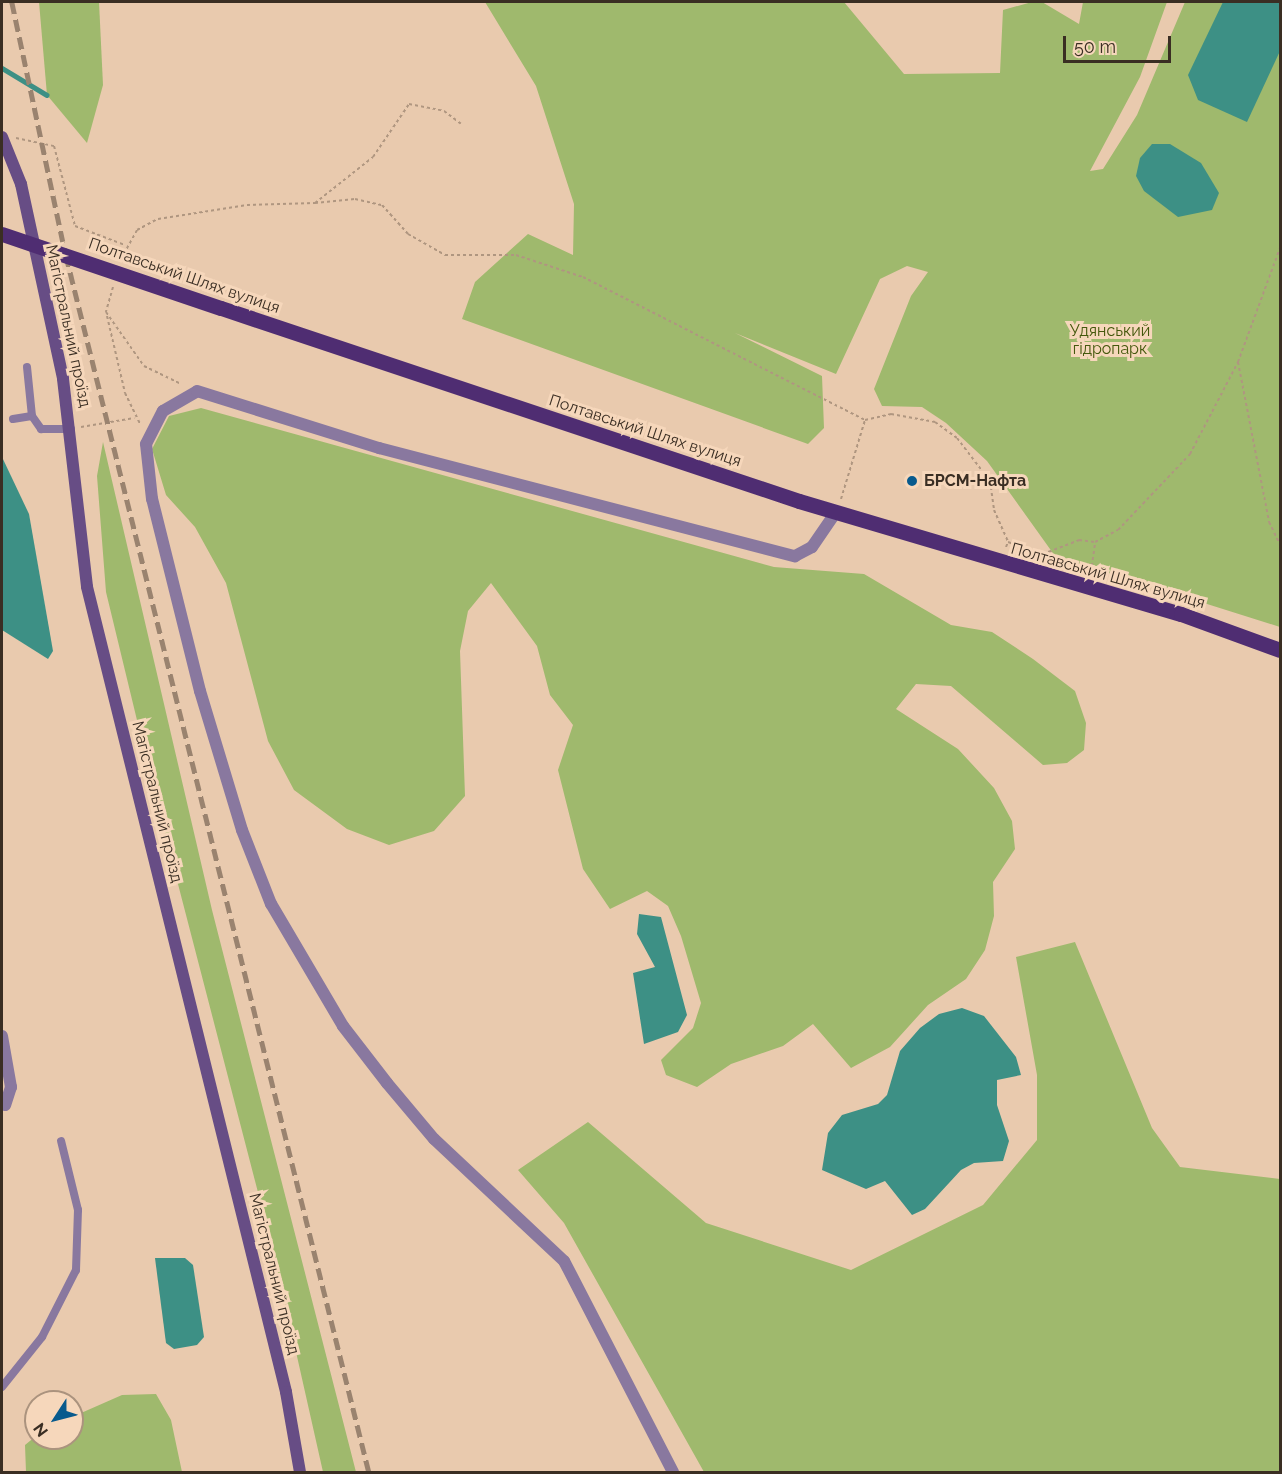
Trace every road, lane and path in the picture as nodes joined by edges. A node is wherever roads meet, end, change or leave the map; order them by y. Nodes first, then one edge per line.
1 (461, 124) dead end
2 (6, 137) edge
3 (315, 203) junction
4 (2, 234) edge
5 (125, 245) junction
6 (1281, 248) edge
7 (120, 261) dead end
8 (115, 282) dead end
9 (106, 312) junction
10 (1238, 362) junction
11 (27, 367) dead end
12 (197, 391) junction
13 (32, 416) junction
14 (134, 418) junction
15 (13, 419) dead end
16 (865, 420) junction
17 (72, 429) junction
18 (147, 433) junction
19 (836, 512) junction
20 (1008, 542) junction
21 (1095, 542) junction
22 (1281, 545) edge
23 (998, 563) junction
24 (1087, 587) junction
25 (1281, 650) edge
26 (2, 1036) edge
27 (5, 1105) dead end
28 (61, 1141) dead end
29 (2, 1387) edge
30 (300, 1473) edge
31 (673, 1473) edge

1 - 3 path
2 - 5 path
2 - 17 main road, Магістральний проїзд
3 - 5 path
3 - 16 path
4 - 19 main road, Полтавський Шлях вулиця, bridge
5 - 7 path
6 - 10 path
8 - 9 path
9 - 12 path
9 - 14 path
10 - 21 path
10 - 22 path
11 - 13 lane
12 - 18 street
12 - 19 street
13 - 15 lane
13 - 17 lane
14 - 17 path
14 - 18 path
16 - 19 path
16 - 20 path
17 - 30 main road, Магістральний проїзд
18 - 31 street
19 - 23 main road, Полтавський Шлях вулиця
20 - 21 path
20 - 23 path
21 - 24 path
23 - 24 main road, Полтавський Шлях вулиця
24 - 25 main road, Полтавський Шлях вулиця
26 - 27 street
28 - 29 lane

